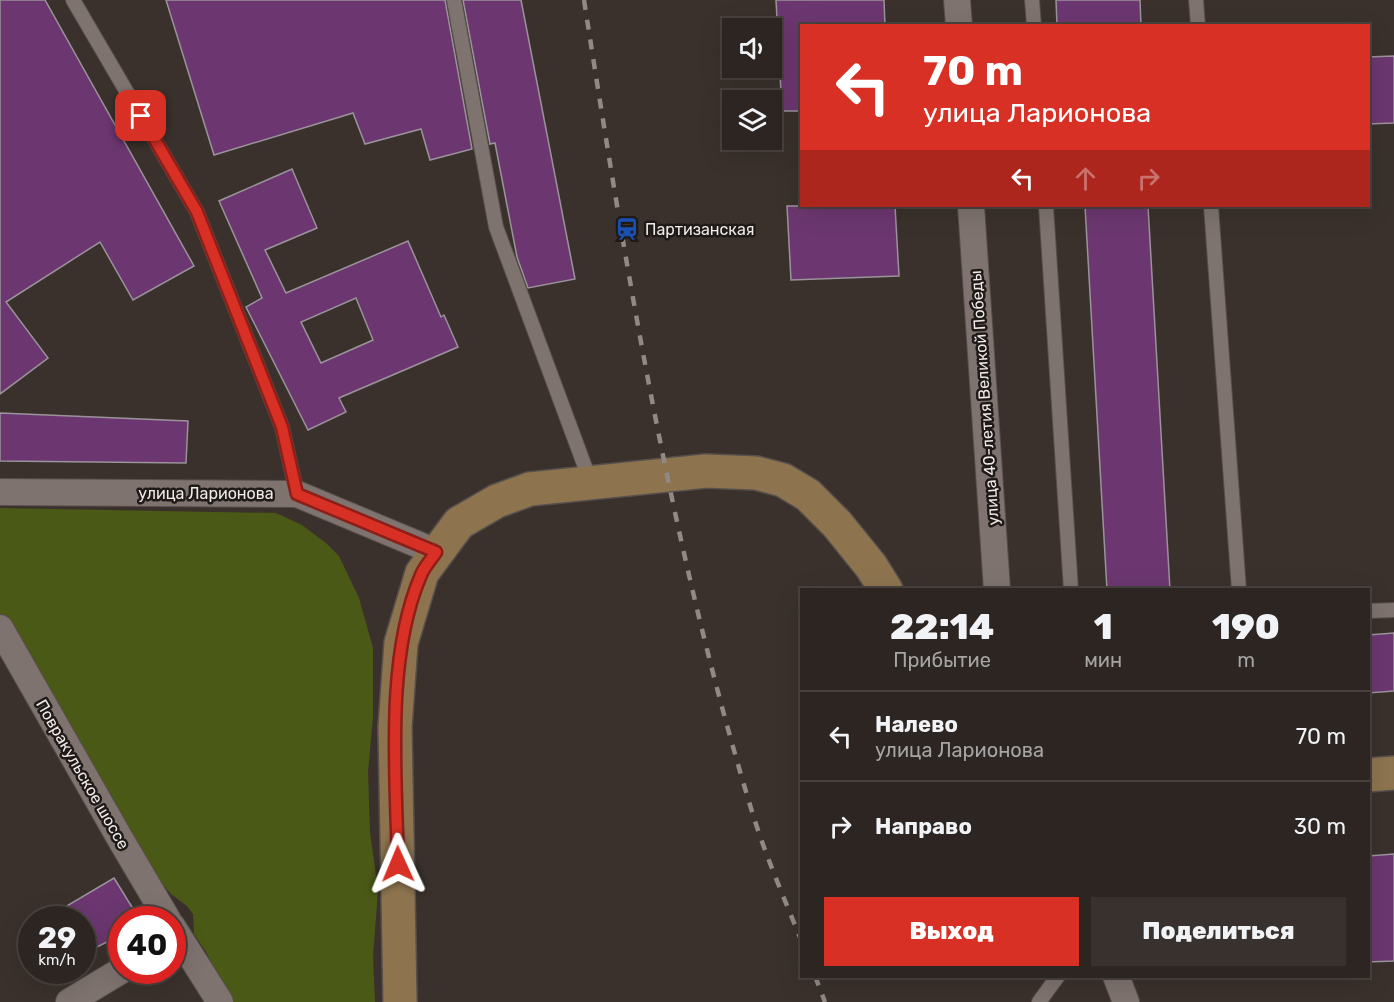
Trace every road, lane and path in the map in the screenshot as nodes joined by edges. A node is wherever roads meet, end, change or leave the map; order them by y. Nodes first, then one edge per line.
1 (74, 0) edge
2 (454, 0) edge
3 (957, 0) edge
4 (1032, 0) edge
5 (1196, 0) edge
6 (959, 24) edge
7 (1034, 24) edge
8 (1198, 24) edge
9 (971, 207) edge
10 (1046, 207) edge
11 (1211, 207) edge
12 (591, 483) junction
13 (0, 492) edge
14 (297, 494) junction
15 (436, 552) junction
16 (885, 588) edge
17 (997, 588) edge
18 (1071, 588) edge
19 (1239, 588) edge
20 (1394, 610) edge
21 (1370, 611) edge
22 (0, 628) edge
23 (1394, 773) edge
24 (1370, 775) edge
25 (159, 906) edge
26 (186, 951) edge
27 (108, 978) edge
28 (1057, 978) edge
29 (1117, 978) edge
30 (69, 1002) edge
31 (220, 1002) edge
32 (400, 1002) edge
33 (1039, 1002) edge
34 (1126, 1002) edge

1 - 14 lane
2 - 12 lane
3 - 6 street
4 - 7 lane
5 - 8 lane
9 - 17 street, улица 40-летия Великой Победы
10 - 18 lane
11 - 19 lane
12 - 15 street
12 - 16 street
13 - 14 street, улица Ларионова
14 - 15 street, улица Ларионова
15 - 32 street
20 - 21 lane
22 - 25 street, Повракульское шоссе
23 - 24 street
26 - 31 street, Повракульское шоссе
27 - 30 street
28 - 33 lane
29 - 34 street

